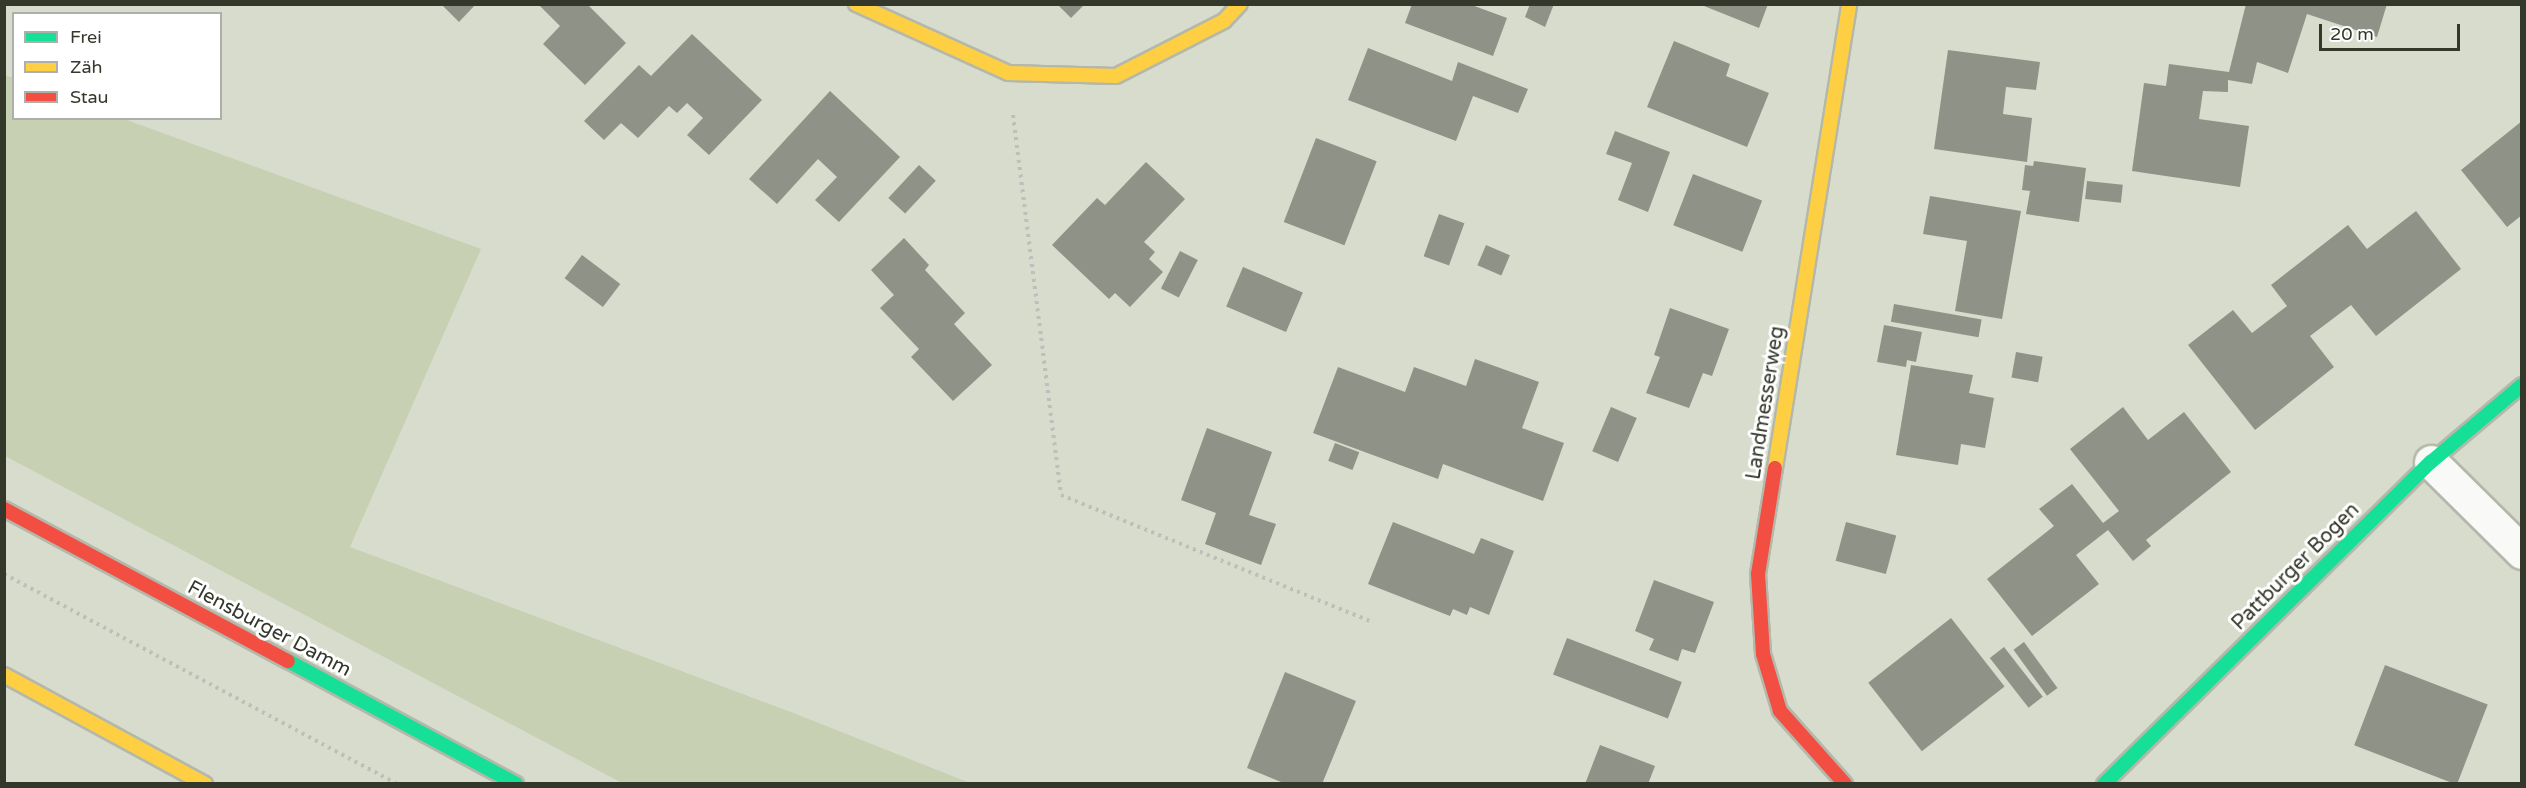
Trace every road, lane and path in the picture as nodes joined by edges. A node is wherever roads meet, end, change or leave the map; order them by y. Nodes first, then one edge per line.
1 (855, 4) edge
2 (1240, 4) edge
3 (1849, 4) edge
4 (1008, 73) junction
5 (2522, 385) edge
6 (2431, 462) junction
7 (4, 509) edge
8 (2522, 552) edge
9 (4, 574) edge
10 (1370, 621) dead end
11 (4, 675) edge
12 (206, 783) edge
13 (398, 783) edge
14 (516, 783) edge
15 (1845, 783) edge
16 (2104, 783) edge

1 - 4 street
2 - 4 street
3 - 15 street, Landmesserweg
4 - 10 path
5 - 6 street, Pattburger Bogen
6 - 8 street
6 - 16 street, Pattburger Bogen
7 - 14 street, Flensburger Damm
9 - 13 path
11 - 12 street

